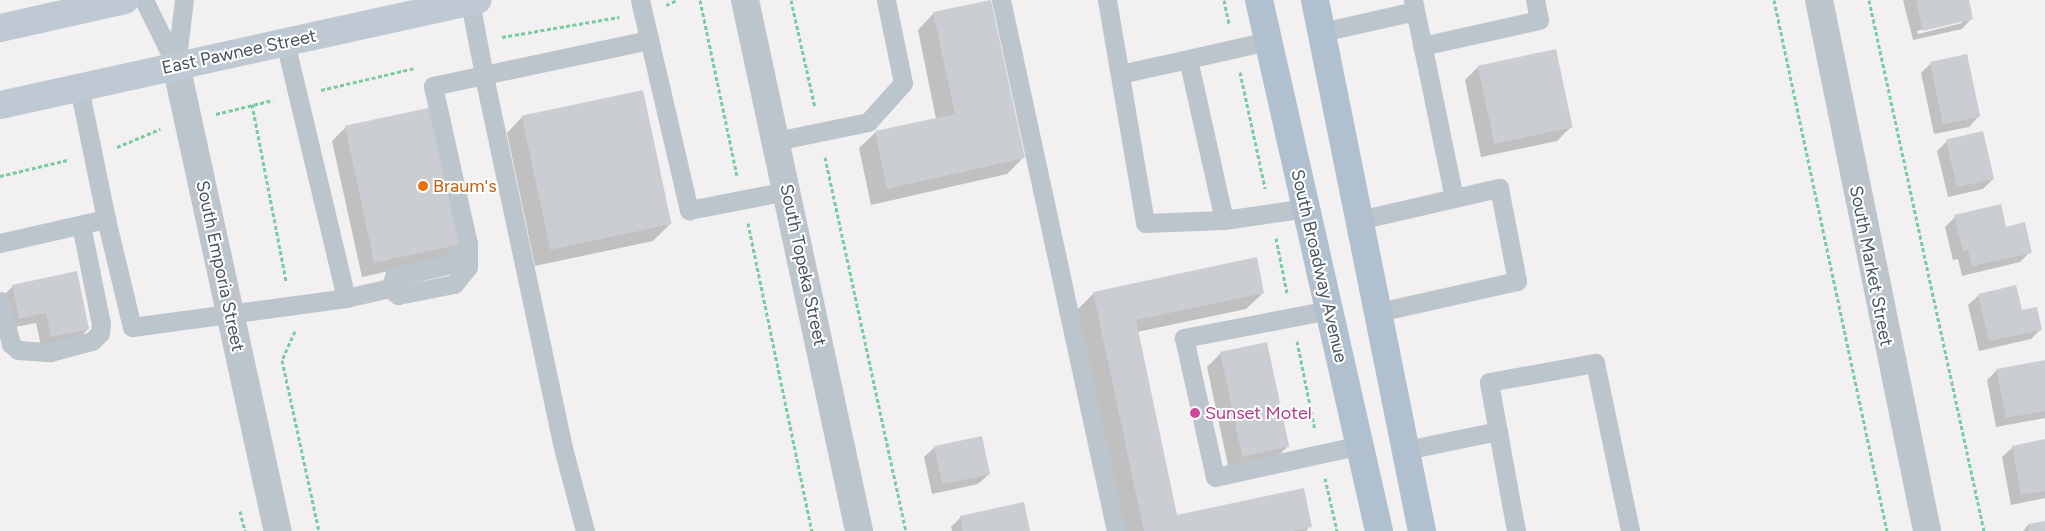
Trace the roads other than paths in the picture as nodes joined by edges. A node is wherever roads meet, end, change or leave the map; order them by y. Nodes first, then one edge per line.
1 (124, 0) edge
2 (144, 0) edge
3 (184, 0) edge
4 (745, 0) edge
5 (886, 0) edge
6 (1001, 0) edge
7 (1106, 0) edge
8 (1259, 0) edge
9 (1315, 0) edge
10 (1535, 0) edge
11 (1819, 0) edge
12 (474, 1) edge
13 (642, 6) edge
14 (1414, 6) edge
15 (0, 28) edge
16 (1322, 32) junction
17 (649, 40) junction
18 (1268, 41) junction
19 (285, 42) junction
20 (1422, 46) junction
21 (1188, 59) junction
22 (176, 65) junction
23 (1120, 74) junction
24 (484, 75) junction
25 (78, 87) junction
26 (0, 105) edge
27 (776, 142) junction
28 (787, 191) junction
29 (1454, 198) junction
30 (1306, 208) junction
31 (106, 219) junction
32 (1224, 220) junction
33 (1360, 220) junction
34 (81, 225) junction
35 (0, 243) edge
36 (346, 298) junction
37 (0, 301) edge
38 (1329, 310) junction
39 (1378, 312) junction
40 (230, 314) junction
41 (1498, 430) junction
42 (1360, 445) junction
43 (1406, 450) junction
44 (278, 531) edge
45 (585, 531) edge
46 (858, 531) edge
47 (1116, 531) edge
48 (1379, 531) edge
49 (1422, 531) edge
50 (1516, 531) edge
51 (1630, 531) edge
52 (1927, 531) edge

1 - 15 main road
2 - 22 lane
3 - 22 lane, South Emporia Street
4 - 27 street, South Topeka Street
5 - 27 lane
6 - 47 lane
7 - 23 lane
8 - 18 main road, South Broadway Avenue
9 - 16 main road
10 - 20 lane
11 - 52 street, South Market Street
12 - 19 main road, East Pawnee Street
12 - 24 lane
13 - 17 lane
14 - 16 lane
14 - 20 lane
16 - 33 main road
17 - 24 lane
17 - 28 lane
18 - 21 lane
18 - 30 main road, South Broadway Avenue
19 - 22 main road, East Pawnee Street
19 - 36 lane
20 - 29 lane
21 - 23 lane
21 - 32 lane
22 - 25 main road, East Pawnee Street
22 - 40 street, South Emporia Street
23 - 32 lane
24 - 36 lane
24 - 45 lane
25 - 26 main road, East Pawnee Street
25 - 31 lane
27 - 28 street, South Topeka Street
28 - 46 street, South Topeka Street
29 - 33 lane
29 - 39 lane
30 - 32 lane
30 - 38 main road, South Broadway Avenue
31 - 34 lane
31 - 40 lane
33 - 39 main road
34 - 35 lane
34 - 37 lane
36 - 40 lane
38 - 42 main road, South Broadway Avenue
38 - 42 lane
39 - 43 main road
40 - 44 street, South Emporia Street
41 - 43 lane
41 - 50 lane
41 - 51 lane
42 - 48 main road, South Broadway Avenue
43 - 49 main road

